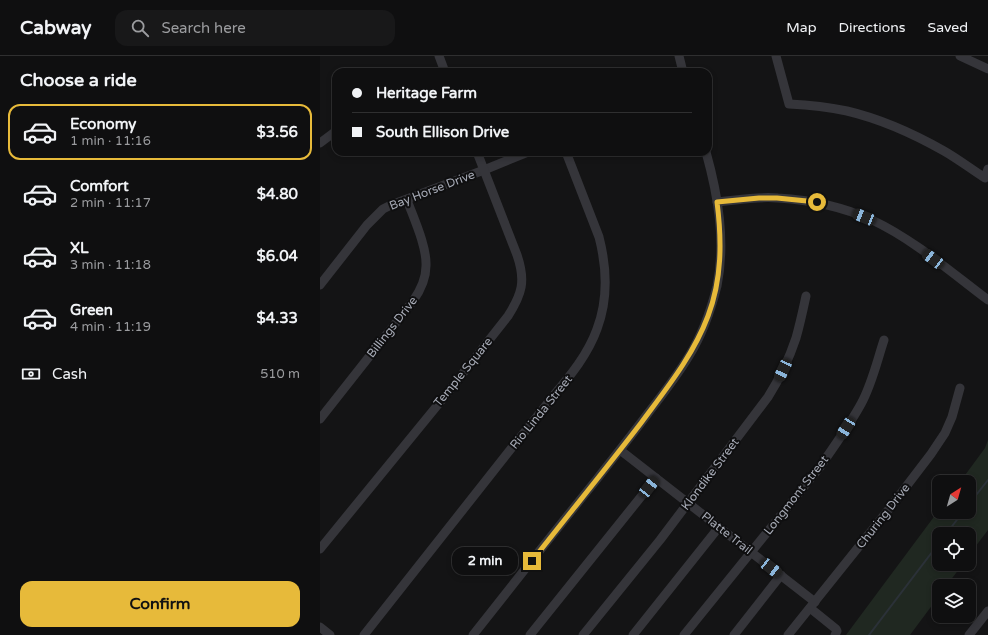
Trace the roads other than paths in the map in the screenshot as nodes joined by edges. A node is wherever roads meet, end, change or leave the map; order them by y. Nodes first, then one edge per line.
1 (439, 56) edge
2 (679, 56) edge
3 (776, 56) edge
4 (960, 56) edge
5 (444, 68) edge
6 (683, 68) edge
7 (988, 69) edge
8 (332, 134) edge
9 (320, 143) edge
10 (479, 156) edge
11 (518, 156) edge
12 (568, 156) edge
13 (707, 156) edge
14 (484, 170) junction
15 (986, 174) edge
16 (407, 200) junction
17 (717, 202) junction
18 (320, 285) edge
19 (806, 296) dead end
20 (988, 300) edge
21 (884, 340) dead end
22 (960, 388) dead end
23 (320, 419) edge
24 (620, 450) junction
25 (656, 478) junction
26 (688, 502) junction
27 (719, 527) junction
28 (320, 549) edge
29 (751, 552) junction
30 (781, 576) junction
31 (812, 605) junction
32 (988, 611) edge
33 (320, 627) edge
34 (330, 635) edge
35 (364, 635) edge
36 (473, 635) edge
37 (530, 635) edge
38 (583, 635) edge
39 (633, 635) edge
40 (684, 635) edge
41 (734, 635) edge
42 (788, 635) edge
43 (835, 635) edge
44 (969, 635) edge

1 - 5 street
2 - 6 street
3 - 15 street
4 - 7 street
8 - 9 street
10 - 14 street, Temple Square
11 - 14 street, Bay Horse Drive
12 - 35 street, Rio Linda Street
13 - 17 street
14 - 16 street, Bay Horse Drive
14 - 28 street, Temple Square
16 - 18 street, Bay Horse Drive
16 - 23 street, Billings Drive
17 - 20 street
17 - 24 street
19 - 26 street, Klondike Street
21 - 29 street, Longmont Street
22 - 31 street, Churing Drive
24 - 25 street, Platte Trail
24 - 36 street
25 - 26 street, Platte Trail
25 - 37 street
26 - 27 street, Platte Trail
26 - 38 street, Klondike Street
27 - 29 street, Platte Trail
27 - 39 street
29 - 30 street, Platte Trail
29 - 40 street, Longmont Street
30 - 31 street, Platte Trail
30 - 41 street
31 - 42 street, Churing Drive
31 - 43 street, Platte Trail
32 - 44 street
33 - 34 street

